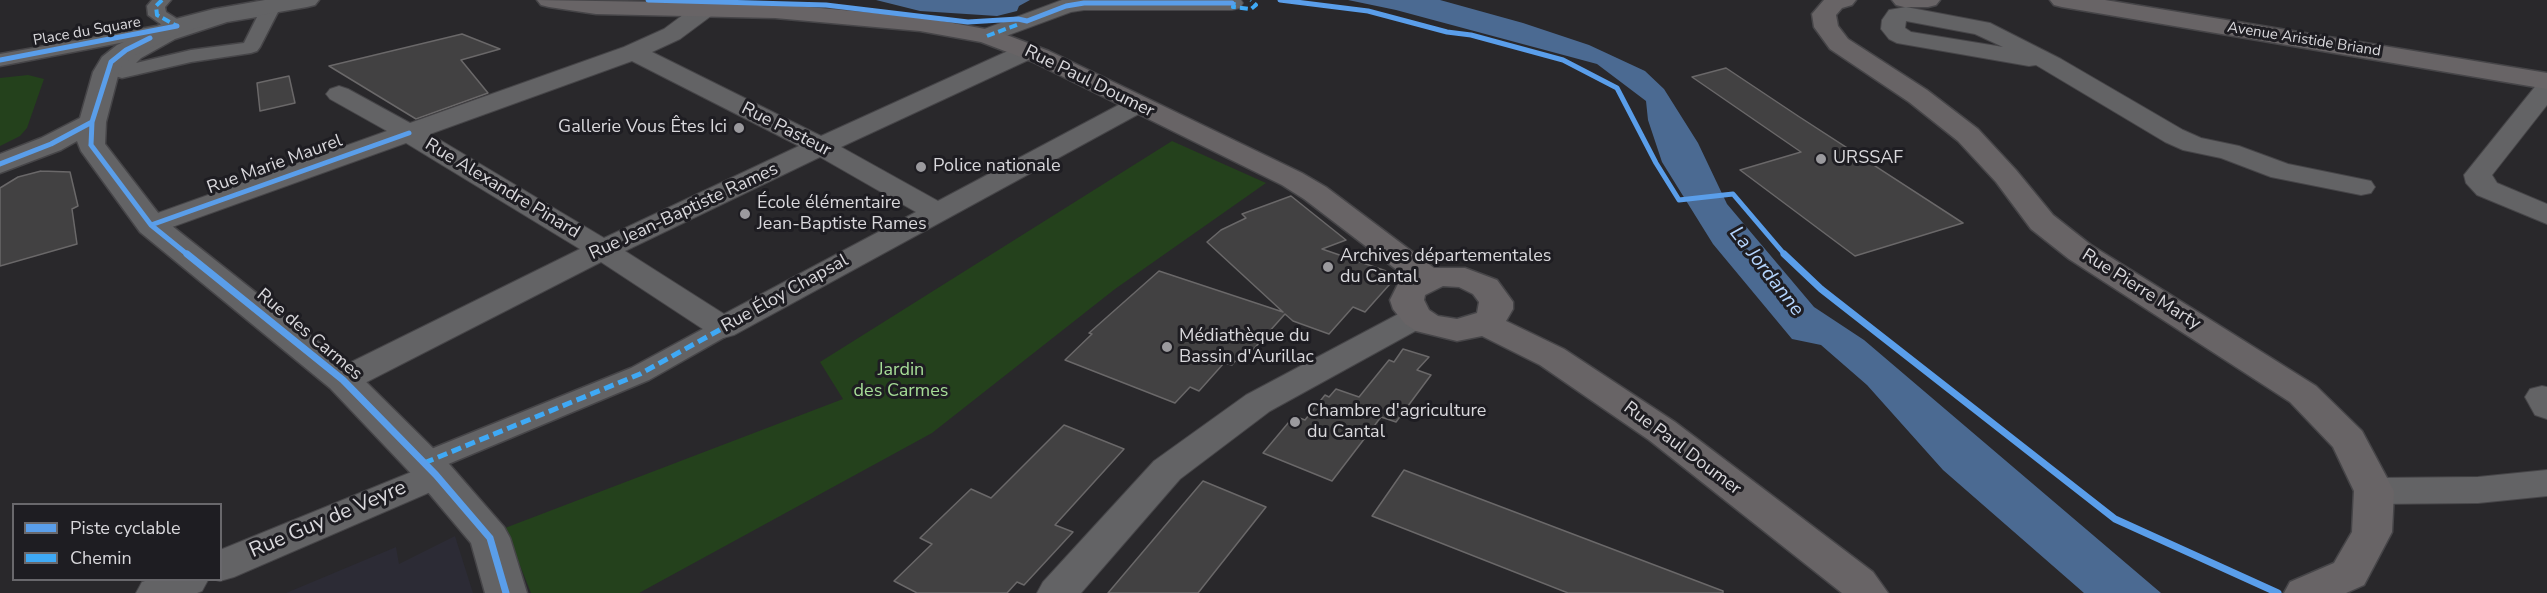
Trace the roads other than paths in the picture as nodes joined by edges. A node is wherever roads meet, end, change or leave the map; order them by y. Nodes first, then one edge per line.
1 (162, 0) edge
2 (307, 0) edge
3 (549, 0) edge
4 (613, 0) edge
5 (1844, 0) edge
6 (1899, 0) edge
7 (1904, 0) edge
8 (2062, 0) edge
9 (1246, 1) edge
10 (719, 5) edge
11 (1928, 6) edge
12 (1894, 23) junction
13 (177, 26) junction
14 (987, 36) junction
15 (1999, 37) junction
16 (251, 47) joint
17 (1028, 51) junction
18 (633, 52) junction
19 (2039, 57) junction
20 (0, 60) edge
21 (2547, 81) edge
22 (2547, 88) edge
23 (339, 94) dead end
24 (1137, 105) junction
25 (2520, 123) junction
26 (2547, 131) edge
27 (91, 133) junction
28 (409, 133) junction
29 (821, 147) junction
30 (0, 165) edge
31 (2361, 187) dead end
32 (937, 212) junction
33 (2547, 215) edge
34 (151, 225) junction
35 (603, 250) junction
36 (1429, 279) junction
37 (1417, 317) junction
38 (1484, 324) junction
39 (723, 328) junction
40 (344, 380) junction
41 (430, 469) junction
42 (2547, 483) edge
43 (2374, 491) junction
44 (222, 565) edge
45 (183, 581) edge
46 (156, 593) edge
47 (506, 593) edge
48 (1057, 593) edge
49 (1867, 593) edge
50 (2305, 593) edge

1 - 13 street
2 - 13 street
3 - 10 main road, Rue Paul Doumer
4 - 10 main road, Rue Paul Doumer
5 - 43 main road, Rue Pierre Marty
6 - 11 street
7 - 11 main road
8 - 21 main road, Avenue Aristide Briand
9 - 14 street
10 - 14 main road, Rue Paul Doumer
10 - 18 street, Rue Marie Maurel
11 - 12 street
11 - 15 street
12 - 15 street
12 - 19 street
13 - 20 street, Place du Square
13 - 27 street
14 - 17 main road, Rue Paul Doumer
15 - 19 street
16 - 16 street
17 - 24 main road, Rue Paul Doumer
17 - 29 street, Rue Jean-Baptiste Rames
18 - 28 street, Rue Marie Maurel
18 - 29 street, Rue Pasteur
19 - 31 street
22 - 25 street
23 - 28 street, Rue Alexandre Pinard
24 - 32 street, Rue Éloy Chapsal
24 - 36 main road, Rue Paul Doumer
25 - 26 street
25 - 33 street
27 - 30 street
27 - 34 street, Rue des Carmes
28 - 34 street, Rue Marie Maurel
28 - 35 street, Rue Alexandre Pinard
29 - 32 street, Rue Pasteur
29 - 35 street, Rue Jean-Baptiste Rames
32 - 39 street, Rue Éloy Chapsal
34 - 40 street, Rue des Carmes
35 - 39 street, Rue Alexandre Pinard
35 - 40 street, Rue Jean-Baptiste Rames
36 - 37 main road
36 - 38 main road
37 - 38 main road
37 - 48 street
38 - 49 main road, Rue Paul Doumer
39 - 41 street, Rue Éloy Chapsal
40 - 41 street, Rue des Carmes
41 - 44 street, Rue Guy de Veyre
41 - 47 street, Rue des Carmes
42 - 43 street
43 - 50 main road, Rue Pierre Marty
45 - 46 street

